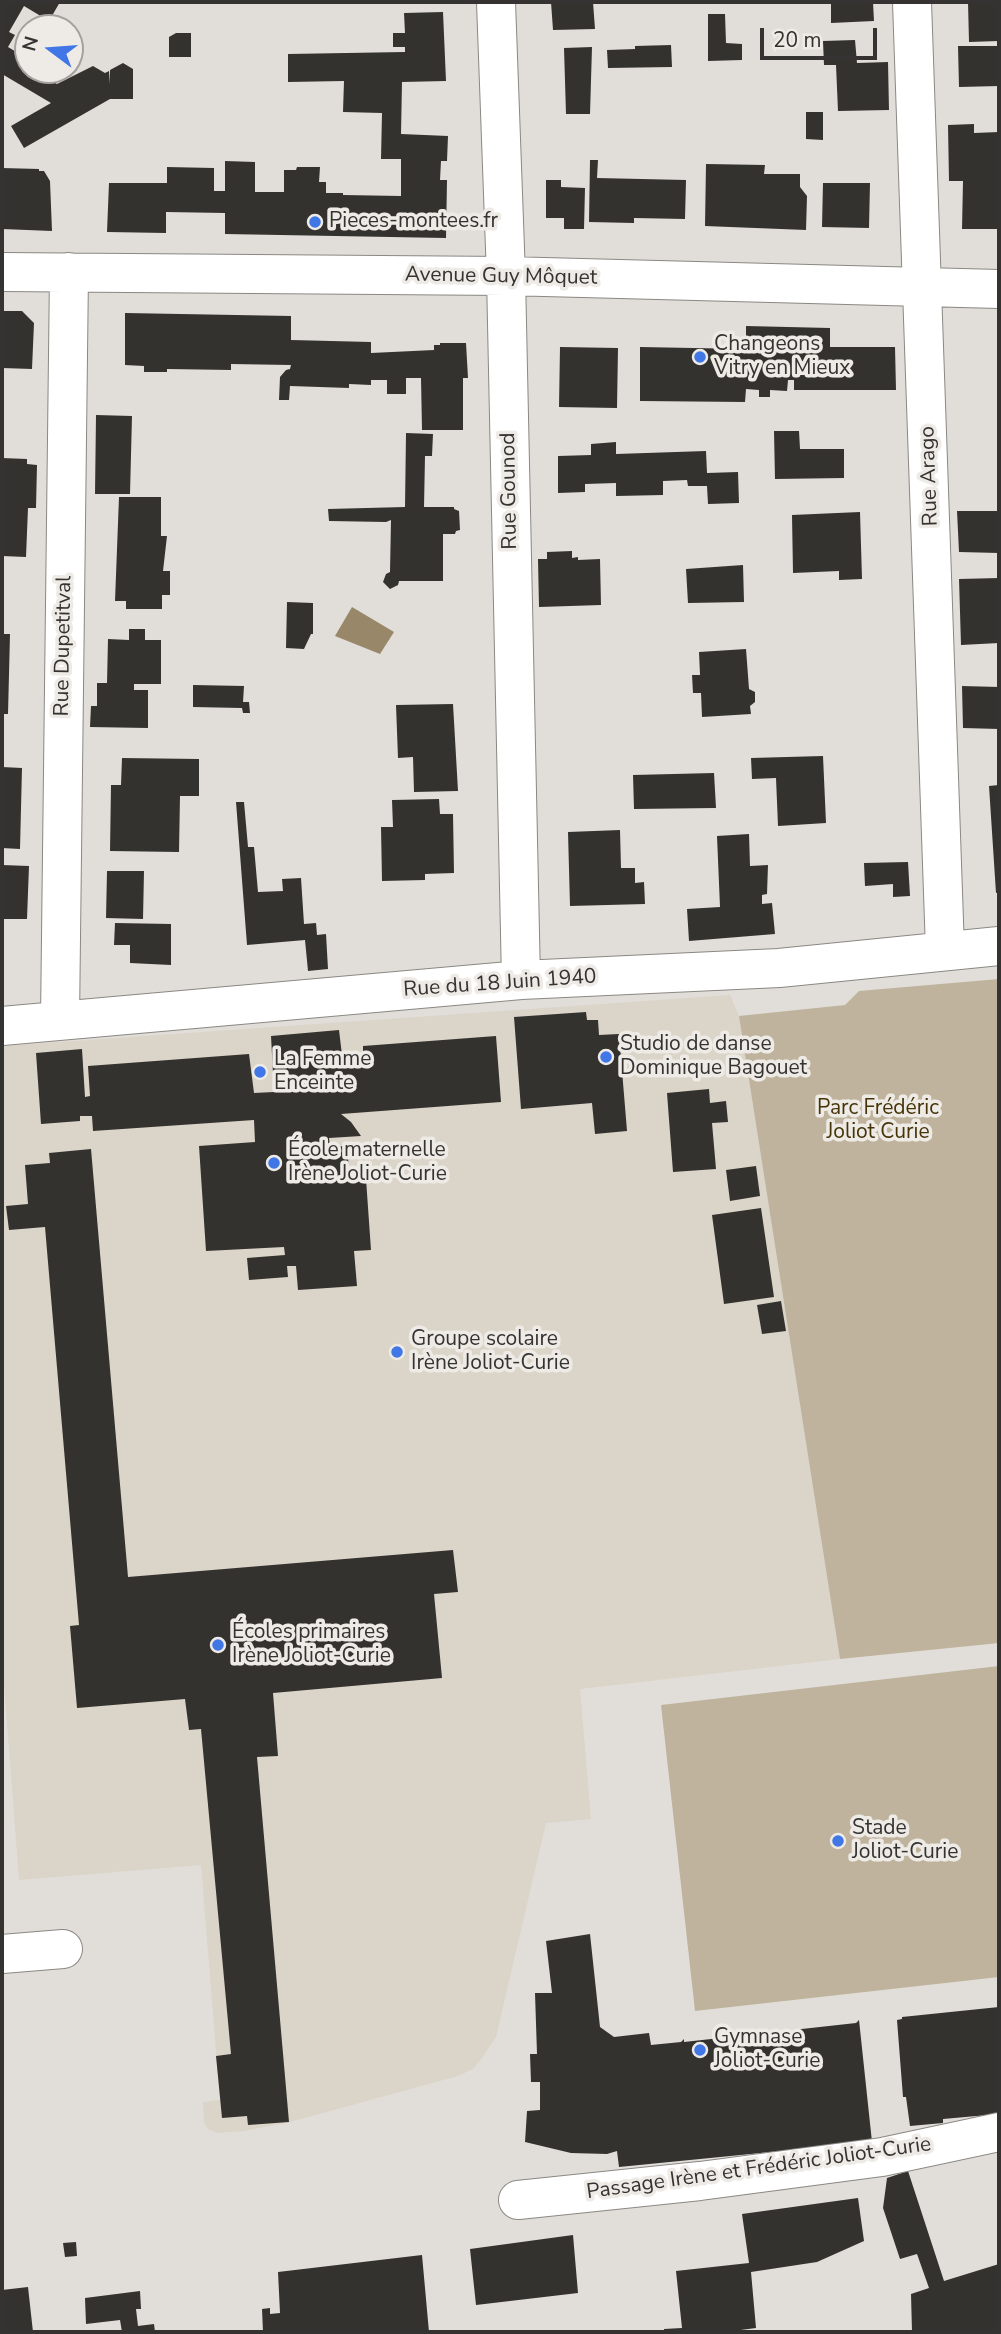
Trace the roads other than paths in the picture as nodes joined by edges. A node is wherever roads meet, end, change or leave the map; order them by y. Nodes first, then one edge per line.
1 (496, 2) edge
2 (912, 2) edge
3 (2, 272) edge
4 (69, 272) junction
5 (506, 276) junction
6 (923, 288) junction
7 (999, 289) edge
8 (999, 946) edge
9 (945, 950) junction
10 (522, 981) junction
11 (60, 1020) junction
12 (2, 1026) edge
13 (63, 1949) dead end
14 (2, 1954) edge
15 (999, 2132) edge
16 (518, 2200) dead end

1 - 5 street, Rue Gounod
2 - 6 street, Rue Arago
3 - 4 street, Avenue Guy Môquet
4 - 5 street, Avenue Guy Môquet
4 - 11 street, Rue Dupetitval
5 - 6 street, Avenue Guy Môquet
5 - 10 street, Rue Gounod
6 - 7 street, Avenue Guy Môquet
6 - 9 street, Rue Arago
8 - 9 street, Rue du 18 Juin 1940
9 - 10 street, Rue du 18 Juin 1940
10 - 11 street, Rue du 18 Juin 1940
11 - 12 street, Rue du 18 Juin 1940
13 - 14 street
15 - 16 street, Passage Irène et Frédéric Joliot-Curie

